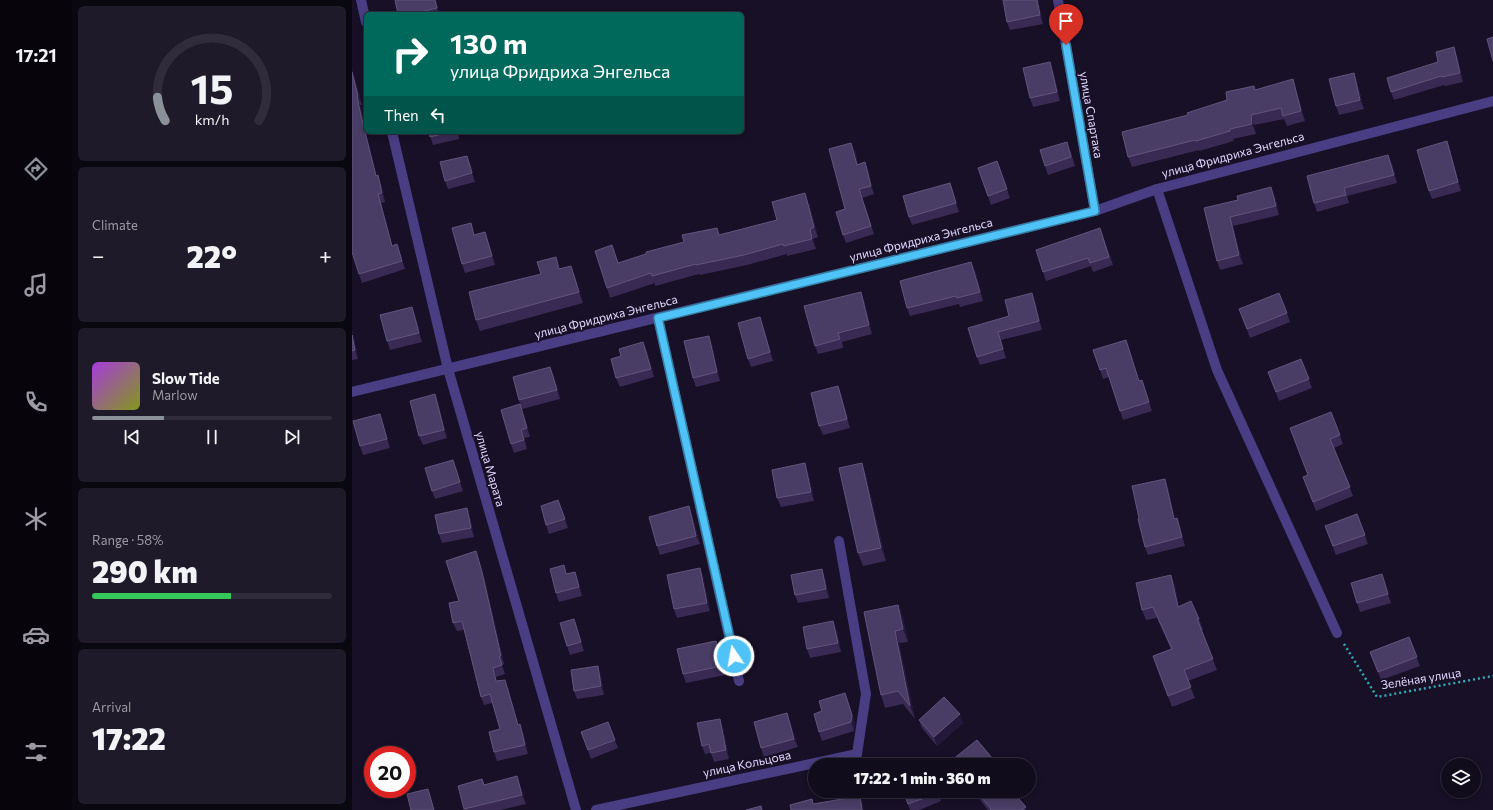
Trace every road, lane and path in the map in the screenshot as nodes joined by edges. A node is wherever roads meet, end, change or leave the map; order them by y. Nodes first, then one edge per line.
1 (361, 0) edge
2 (1058, 0) edge
3 (364, 13) edge
4 (1493, 101) edge
5 (392, 134) edge
6 (1157, 189) junction
7 (1095, 211) junction
8 (658, 318) junction
9 (448, 369) junction
10 (352, 392) edge
11 (839, 541) dead end
12 (1337, 634) joint
13 (1493, 676) edge
14 (739, 681) dead end
15 (576, 810) edge
16 (596, 810) edge

1 - 3 street
2 - 7 street, улица Спартака
4 - 6 street, улица Фридриха Энгельса
5 - 9 street, улица Марата
6 - 7 street, улица Фридриха Энгельса
6 - 12 street
7 - 8 street, улица Фридриха Энгельса
8 - 9 street, улица Фридриха Энгельса
8 - 14 street
9 - 10 street, улица Фридриха Энгельса
9 - 15 street, улица Марата
11 - 16 street, улица Кольцова
12 - 13 path, Зелёная улица

